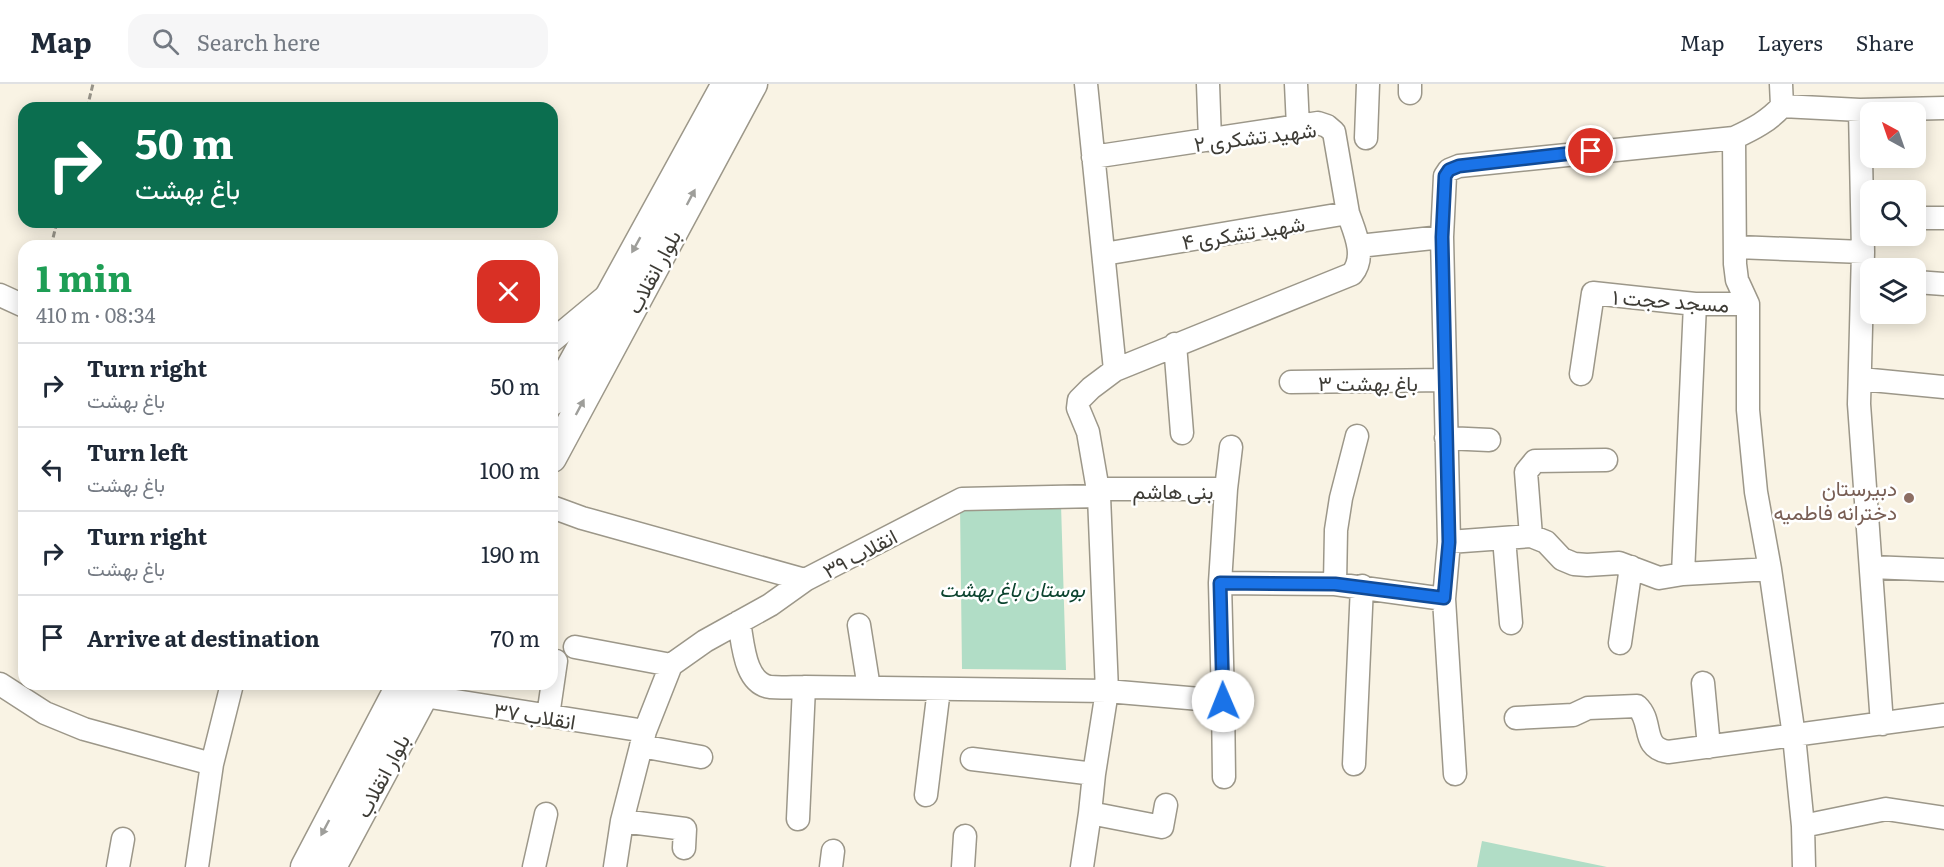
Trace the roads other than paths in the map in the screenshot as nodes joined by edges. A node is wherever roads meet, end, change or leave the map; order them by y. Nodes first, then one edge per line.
1 (726, 84) edge
2 (753, 84) edge
3 (1086, 84) edge
4 (1208, 84) edge
5 (1296, 84) edge
6 (1368, 84) edge
7 (1782, 95) edge
8 (1926, 108) edge
9 (1944, 108) edge
10 (1860, 110) edge
11 (1298, 127) junction
12 (1366, 138) dead end
13 (1734, 138) junction
14 (1209, 140) junction
15 (1093, 158) junction
16 (1348, 213) junction
17 (1926, 218) edge
18 (1944, 218) edge
19 (1442, 237) junction
20 (1359, 246) junction
21 (1864, 246) edge
22 (1737, 247) junction
23 (1863, 252) junction
24 (1104, 254) junction
25 (1864, 258) edge
26 (1926, 283) edge
27 (1944, 284) edge
28 (611, 293) junction
29 (0, 295) edge
30 (18, 303) edge
31 (1695, 304) junction
32 (1748, 304) junction
33 (1864, 324) edge
34 (558, 336) edge
35 (1175, 344) junction
36 (1115, 370) junction
37 (1581, 374) dead end
38 (1861, 379) junction
39 (1292, 381) dead end
40 (1445, 381) junction
41 (1944, 387) edge
42 (558, 390) edge
43 (1182, 433) dead end
44 (1357, 436) dead end
45 (1446, 438) junction
46 (1489, 440) dead end
47 (558, 447) edge
48 (1231, 447) dead end
49 (1606, 460) dead end
50 (1226, 489) junction
51 (1098, 493) junction
52 (558, 509) edge
53 (1531, 537) junction
54 (1504, 538) junction
55 (1449, 542) junction
56 (1631, 567) junction
57 (1871, 567) junction
58 (1770, 569) junction
59 (1944, 570) edge
60 (1683, 574) junction
61 (805, 580) junction
62 (1220, 583) junction
63 (1335, 584) junction
64 (1362, 586) junction
65 (1444, 598) junction
66 (739, 622) junction
67 (1511, 623) dead end
68 (859, 625) dead end
69 (1620, 643) dead end
70 (575, 646) dead end
71 (670, 665) junction
72 (1703, 683) dead end
73 (0, 684) edge
74 (804, 687) junction
75 (869, 688) junction
76 (939, 689) junction
77 (230, 690) edge
78 (417, 690) edge
79 (427, 690) edge
80 (552, 690) edge
81 (1107, 691) junction
82 (1223, 701) junction
83 (1944, 715) edge
84 (548, 716) junction
85 (1516, 718) dead end
86 (1882, 724) junction
87 (1794, 736) junction
88 (643, 739) junction
89 (1708, 747) junction
90 (701, 758) dead end
91 (972, 759) dead end
92 (212, 764) junction
93 (1354, 764) dead end
94 (1094, 774) junction
95 (1455, 774) dead end
96 (1224, 777) dead end
97 (359, 790) junction
98 (926, 795) dead end
99 (546, 813) dead end
100 (1090, 813) junction
101 (1944, 818) edge
102 (798, 819) dead end
103 (622, 821) junction
104 (1803, 826) junction
105 (1162, 827) dead end
106 (965, 836) dead end
107 (123, 840) dead end
108 (684, 848) dead end
109 (118, 867) edge
110 (197, 867) edge
111 (304, 867) edge
112 (332, 867) edge
113 (534, 867) edge
114 (615, 867) edge
115 (963, 867) edge
116 (1082, 867) edge
117 (1804, 867) edge

1 -> 28 main road, بلوار انقلاب
47 -> 2 main road, بلوار انقلاب
3 - 15 street
4 - 14 street
5 - 11 street
6 - 12 street
7 - 10 street
7 - 13 street
8 - 9 street
11 - 14 street, شهید تشکری ۲
11 - 16 street, شهید تشکری ۲
13 - 19 street
13 - 22 street
14 - 15 street, شهید تشکری ۲
15 - 24 street
16 - 20 street
16 - 24 street, شهید تشکری ۴
17 - 18 street
19 - 20 street
19 - 40 street
20 - 35 street
21 - 23 street
22 - 23 street
22 - 32 street
23 - 25 street
24 - 36 street
26 - 27 street
28 - 34 street
28 - 42 main road, بلوار انقلاب
29 - 30 street
31 - 32 street, مسجد حجت ۱
31 - 37 street, مسجد حجت ۱
31 - 60 street
32 - 58 street
33 - 38 street
35 - 36 street
35 - 43 street
36 - 51 street
38 - 41 street
38 - 57 street
39 - 40 street, باغ بهشت ۳
40 - 45 street
44 - 63 street
45 - 46 street
45 - 55 street
48 - 50 street
49 - 53 street
50 - 51 street, بنی هاشم
50 - 62 street, بنی هاشم
51 - 61 street, انقلاب ۳۹
51 - 81 street
52 - 61 street, انقلاب ۳۹
53 - 54 street
53 - 56 street
54 - 55 street
54 - 67 street
55 - 65 street
56 - 60 street
56 - 69 street
57 - 59 street
57 - 86 street
58 - 60 street
58 - 87 street
61 - 66 street
62 - 63 street
62 - 82 street, بنی هاشم
63 - 64 street
64 - 65 street
64 - 93 street
65 - 95 street
66 - 71 street
66 - 74 street
68 - 75 street
70 - 71 street
71 - 88 street
72 - 89 street
73 - 92 street
74 - 75 street
74 - 102 street
75 - 76 street
76 - 81 street
76 - 98 street
77 - 92 street
78 - 97 main road, بلوار انقلاب
79 - 84 street, انقلاب ۳۷
80 - 84 street
81 - 82 street
81 - 94 street
82 - 96 street, بنی هاشم
83 - 86 street
84 - 88 street, انقلاب ۳۷
85 - 89 street
86 - 87 street
87 - 89 street
87 - 104 street
88 - 90 street, انقلاب ۳۷
88 - 103 street
91 - 94 street
92 - 110 street
94 - 100 street
97 -> 111 main road, بلوار انقلاب
97 - 112 main road, بلوار انقلاب
99 - 113 street
100 - 105 street
100 - 116 street
101 - 104 street
103 - 108 street
103 - 114 street
104 - 117 street
106 - 115 street
107 - 109 street

